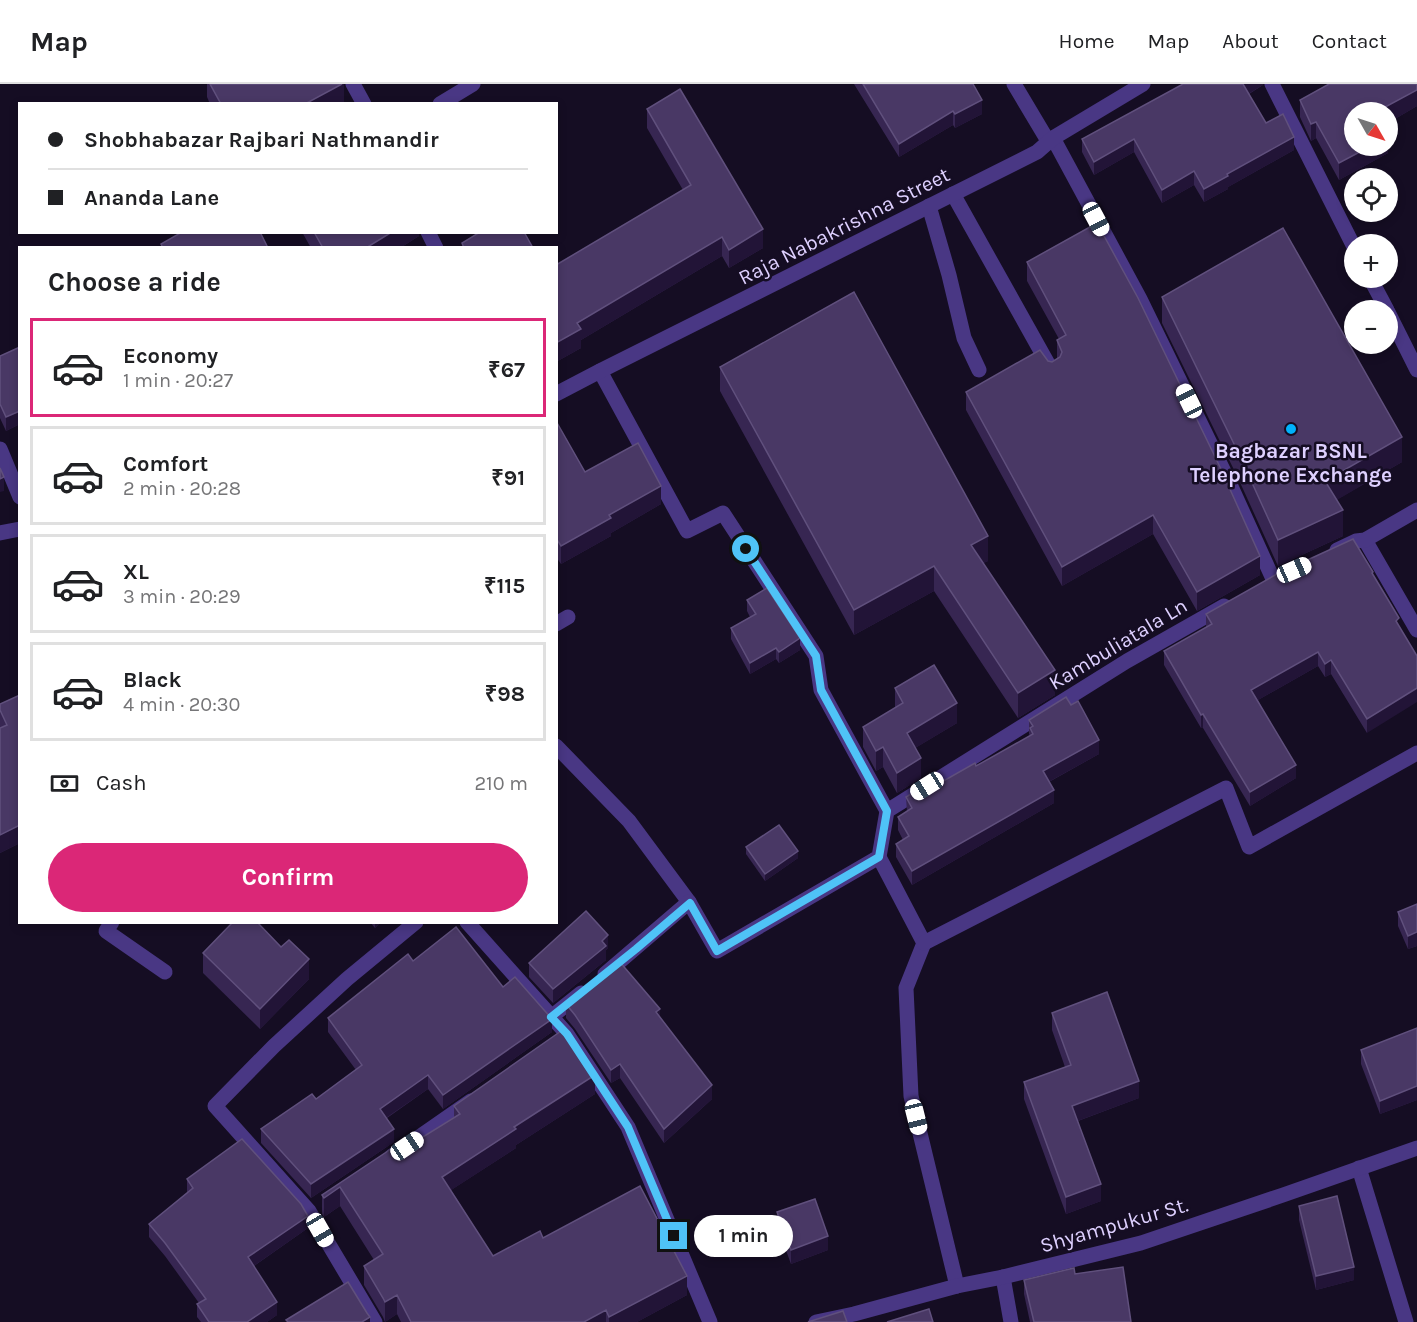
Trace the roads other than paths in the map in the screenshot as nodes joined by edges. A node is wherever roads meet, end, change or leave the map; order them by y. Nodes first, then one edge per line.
1 (353, 84) edge
2 (473, 84) edge
3 (1014, 84) edge
4 (1143, 84) edge
5 (1272, 84) edge
6 (363, 102) edge
7 (443, 102) edge
8 (1050, 140) junction
9 (953, 194) junction
10 (929, 206) junction
11 (1347, 234) edge
12 (1398, 333) edge
13 (980, 370) dead end
14 (1417, 370) edge
15 (600, 371) junction
16 (1052, 371) edge
17 (558, 393) edge
18 (0, 448) edge
19 (18, 492) edge
20 (1417, 510) edge
21 (18, 530) edge
22 (0, 533) edge
23 (1365, 540) junction
24 (1325, 555) edge
25 (1273, 579) edge
26 (1242, 596) edge
27 (1417, 630) edge
28 (558, 748) edge
29 (1417, 753) edge
30 (887, 811) junction
31 (879, 857) junction
32 (690, 903) junction
33 (111, 924) edge
34 (414, 924) edge
35 (469, 924) edge
36 (924, 943) junction
37 (165, 972) dead end
38 (551, 1017) junction
39 (482, 1093) edge
40 (1417, 1148) edge
41 (377, 1166) edge
42 (1359, 1168) junction
43 (1002, 1277) junction
44 (957, 1286) junction
45 (375, 1322) edge
46 (710, 1322) edge
47 (816, 1322) edge
48 (1011, 1322) edge
49 (1406, 1322) edge

1 - 6 street
2 - 7 street
3 - 8 street
4 - 8 street, Raja Nabakrishna Street
5 - 11 street
8 - 9 street, Raja Nabakrishna Street
8 - 25 street
9 - 10 street, Raja Nabakrishna Street
9 - 16 street
10 - 13 street
10 - 15 street, Raja Nabakrishna Street
12 - 14 street
15 - 17 street, Raja Nabakrishna Street
15 - 30 street
18 - 19 street
20 - 23 street
21 - 22 street
23 - 24 street
23 - 27 street
26 - 30 street, Kambuliatala Ln
28 - 32 street
29 - 36 street
30 - 31 street
31 - 32 street
31 - 36 street
32 - 38 street
33 - 37 street
34 - 45 street
35 - 38 street
36 - 44 street
38 - 46 street
39 - 41 street
40 - 42 street, Shyampukur St.
42 - 43 street, Shyampukur St.
42 - 49 street
43 - 44 street, Shyampukur St.
43 - 48 street
44 - 47 street, Shyampukur St.

